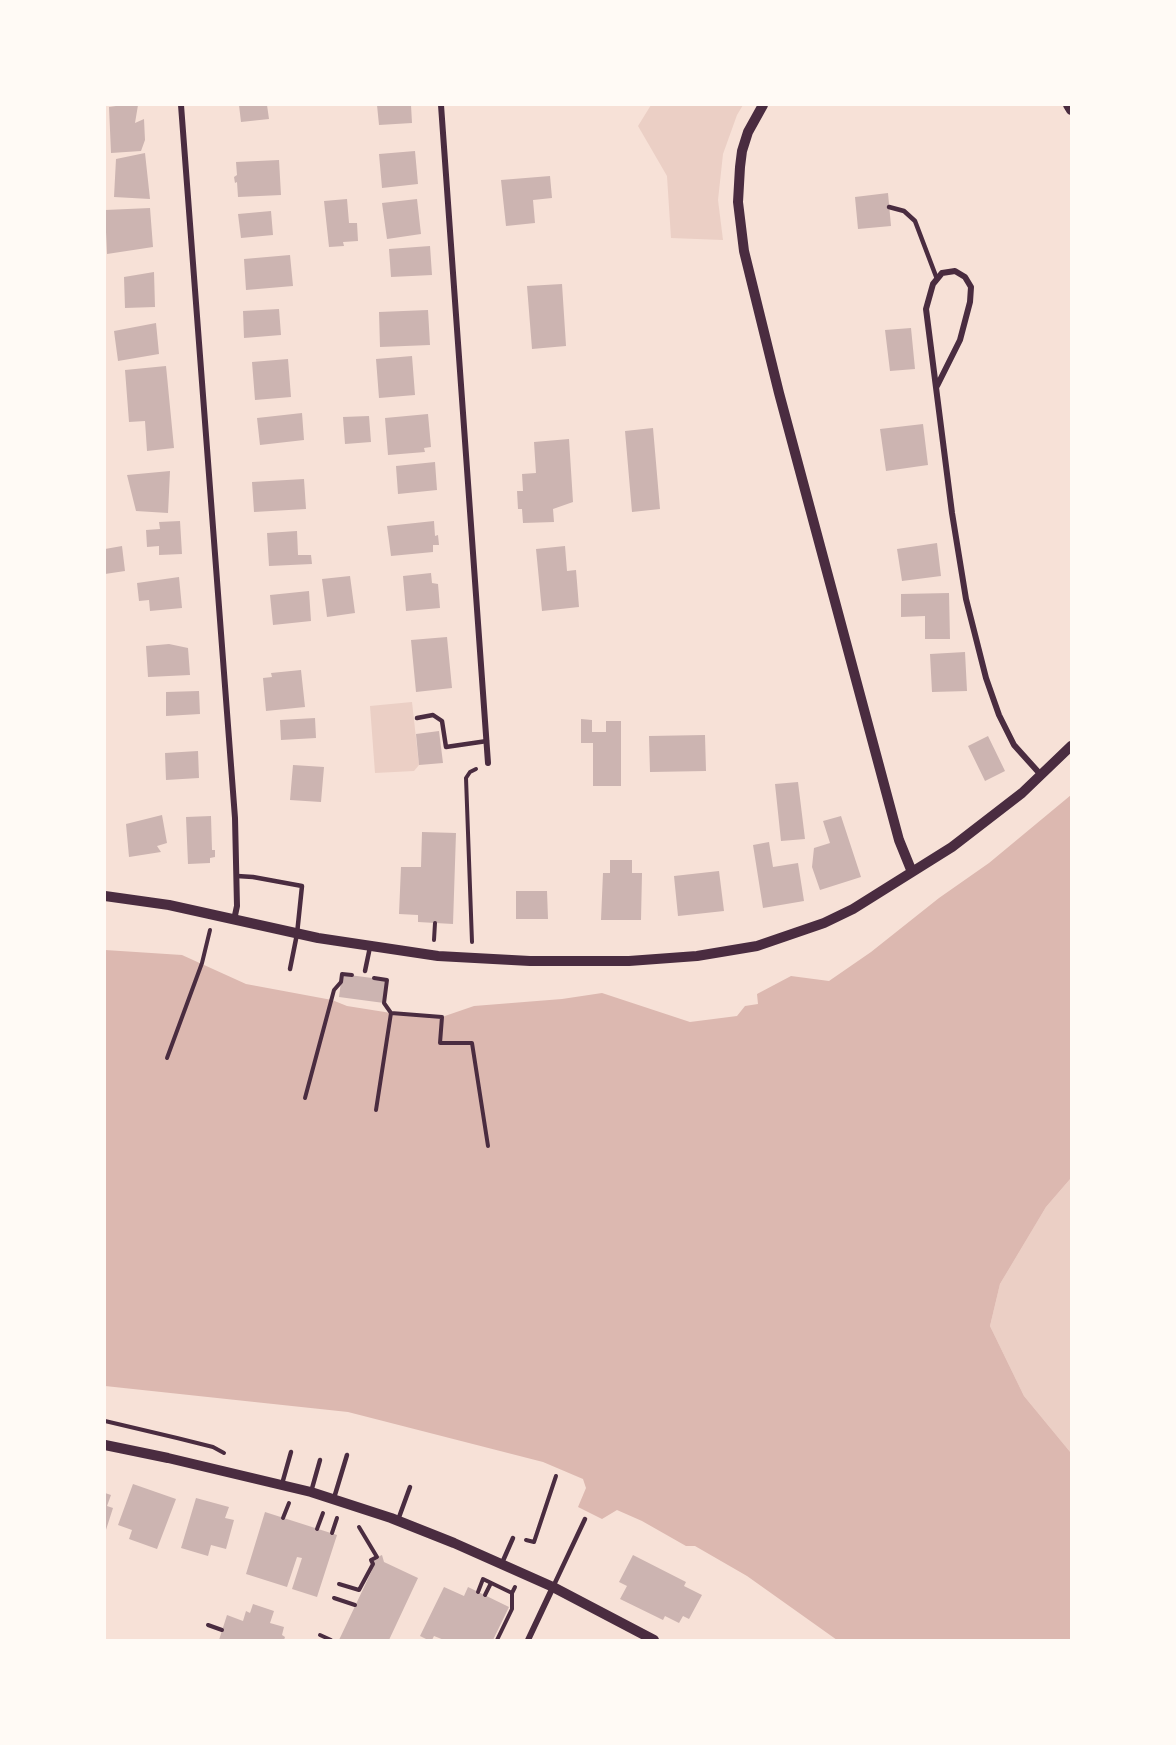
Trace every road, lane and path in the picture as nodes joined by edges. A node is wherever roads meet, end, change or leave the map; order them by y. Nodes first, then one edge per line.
1 (181, 105) edge
2 (441, 105) edge
3 (763, 105) edge
4 (1068, 105) edge
5 (1071, 110) edge
6 (890, 207) dead end
7 (937, 279) junction
8 (937, 386) junction
9 (417, 718) dead end
10 (487, 741) junction
11 (1071, 746) edge
12 (488, 764) joint
13 (1041, 775) junction
14 (912, 872) junction
15 (237, 876) junction
16 (105, 896) edge
17 (234, 920) junction
18 (435, 923) dead end
19 (211, 927) dead end
20 (297, 934) junction
21 (434, 939) dead end
22 (472, 946) dead end
23 (370, 947) junction
24 (290, 969) dead end
25 (365, 971) dead end
26 (355, 976) dead end
27 (370, 978) dead end
28 (391, 1013) junction
29 (167, 1058) dead end
30 (305, 1098) dead end
31 (376, 1110) dead end
32 (488, 1146) dead end
33 (105, 1445) edge
34 (291, 1452) dead end
35 (347, 1455) dead end
36 (320, 1460) dead end
37 (556, 1476) dead end
38 (282, 1485) junction
39 (410, 1487) dead end
40 (310, 1492) junction
41 (334, 1499) junction
42 (288, 1503) dead end
43 (323, 1514) dead end
44 (284, 1518) dead end
45 (337, 1518) dead end
46 (585, 1519) dead end
47 (398, 1520) junction
48 (359, 1527) dead end
49 (317, 1529) dead end
50 (332, 1533) dead end
51 (513, 1538) dead end
52 (534, 1542) dead end
53 (501, 1564) junction
54 (522, 1574) junction
55 (491, 1583) junction
56 (339, 1584) dead end
57 (553, 1587) junction
58 (478, 1592) dead end
59 (512, 1593) junction
60 (485, 1595) dead end
61 (334, 1598) dead end
62 (355, 1605) dead end
63 (208, 1625) dead end
64 (222, 1630) dead end
65 (320, 1635) dead end
66 (331, 1640) edge
67 (497, 1640) edge
68 (528, 1640) edge
69 (654, 1640) edge

1 - 15 street
2 - 10 street
3 - 14 street
4 - 5 street
6 - 7 lane
7 - 8 street
7 - 8 street
8 - 13 street
9 - 10 lane
10 - 12 street
11 - 13 street
12 - 22 path
13 - 14 street
14 - 23 street
15 - 17 street
15 - 20 lane
16 - 17 street
17 - 20 street
18 - 21 path
19 - 29 path
20 - 23 street
20 - 24 lane
23 - 25 lane
26 - 30 path
27 - 28 path
28 - 31 path
28 - 32 path
33 - 38 street
34 - 38 lane
35 - 41 lane
36 - 40 lane
37 - 52 path
38 - 40 street
39 - 47 lane
40 - 41 street
41 - 47 street
42 - 44 path
43 - 49 path
45 - 50 path
46 - 57 lane
47 - 53 street
48 - 56 path
51 - 53 lane
53 - 54 street
54 - 57 street
54 - 59 path
55 - 58 path
55 - 59 path
55 - 60 path
57 - 68 street
57 - 69 street
59 - 67 path
61 - 62 path
63 - 64 path
65 - 66 path

